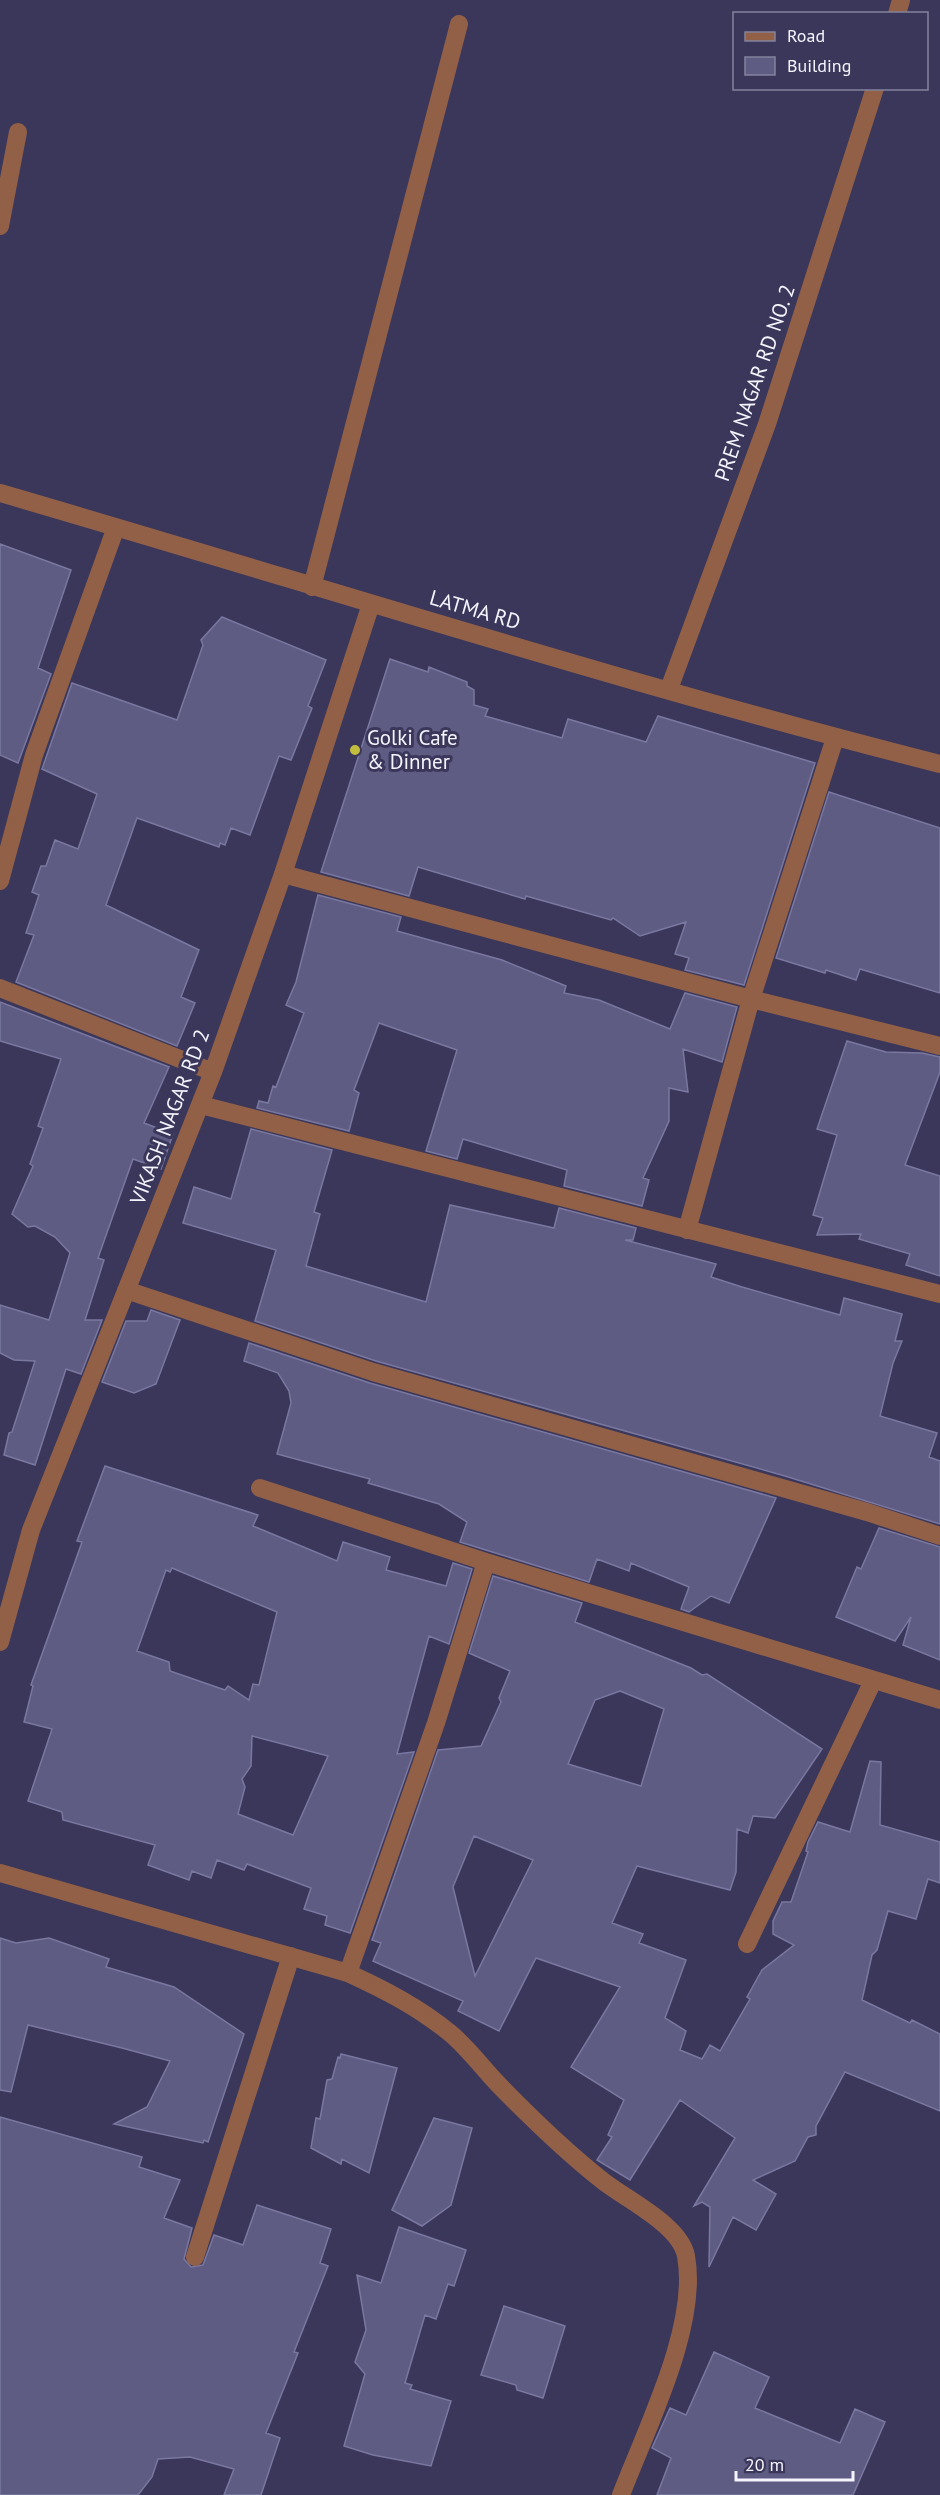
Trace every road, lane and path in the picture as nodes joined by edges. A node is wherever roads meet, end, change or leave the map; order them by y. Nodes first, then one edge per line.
1 (459, 24) dead end
2 (874, 90) edge
3 (18, 132) dead end
4 (0, 226) edge
5 (0, 493) edge
6 (116, 527) junction
7 (312, 587) junction
8 (371, 604) junction
9 (669, 689) junction
10 (835, 738) junction
11 (940, 764) edge
12 (283, 874) junction
13 (0, 881) edge
14 (0, 988) edge
15 (751, 999) junction
16 (940, 1046) edge
17 (213, 1072) junction
18 (201, 1105) junction
19 (687, 1230) junction
20 (126, 1290) junction
21 (940, 1294) edge
22 (260, 1488) dead end
23 (940, 1536) edge
24 (486, 1562) junction
25 (0, 1641) edge
26 (873, 1681) junction
27 (940, 1700) edge
28 (0, 1873) edge
29 (747, 1944) dead end
30 (291, 1956) junction
31 (348, 1973) junction
32 (195, 2257) dead end
33 (621, 2495) edge

1 - 7 street
2 - 9 street, PREM NAGAR RD NO. 2
3 - 4 street
5 - 6 street, LATMA RD
6 - 7 street, LATMA RD
6 - 13 street
7 - 8 street, LATMA RD
8 - 9 street, LATMA RD
8 - 12 street, VIKASH NAGAR RD 2
9 - 10 street, LATMA RD
10 - 11 street, LATMA RD
10 - 15 street
12 - 15 street
12 - 17 street, VIKASH NAGAR RD 2
14 - 17 street
15 - 16 street
15 - 19 street
17 - 18 street, VIKASH NAGAR RD 2
18 - 19 street
18 - 20 street, VIKASH NAGAR RD 2
19 - 21 street
20 - 23 street
20 - 25 street, VIKASH NAGAR RD 2
22 - 24 street
24 - 26 street
24 - 31 street
26 - 27 street
26 - 29 street
28 - 30 street
30 - 31 street
30 - 32 street
31 - 33 street

